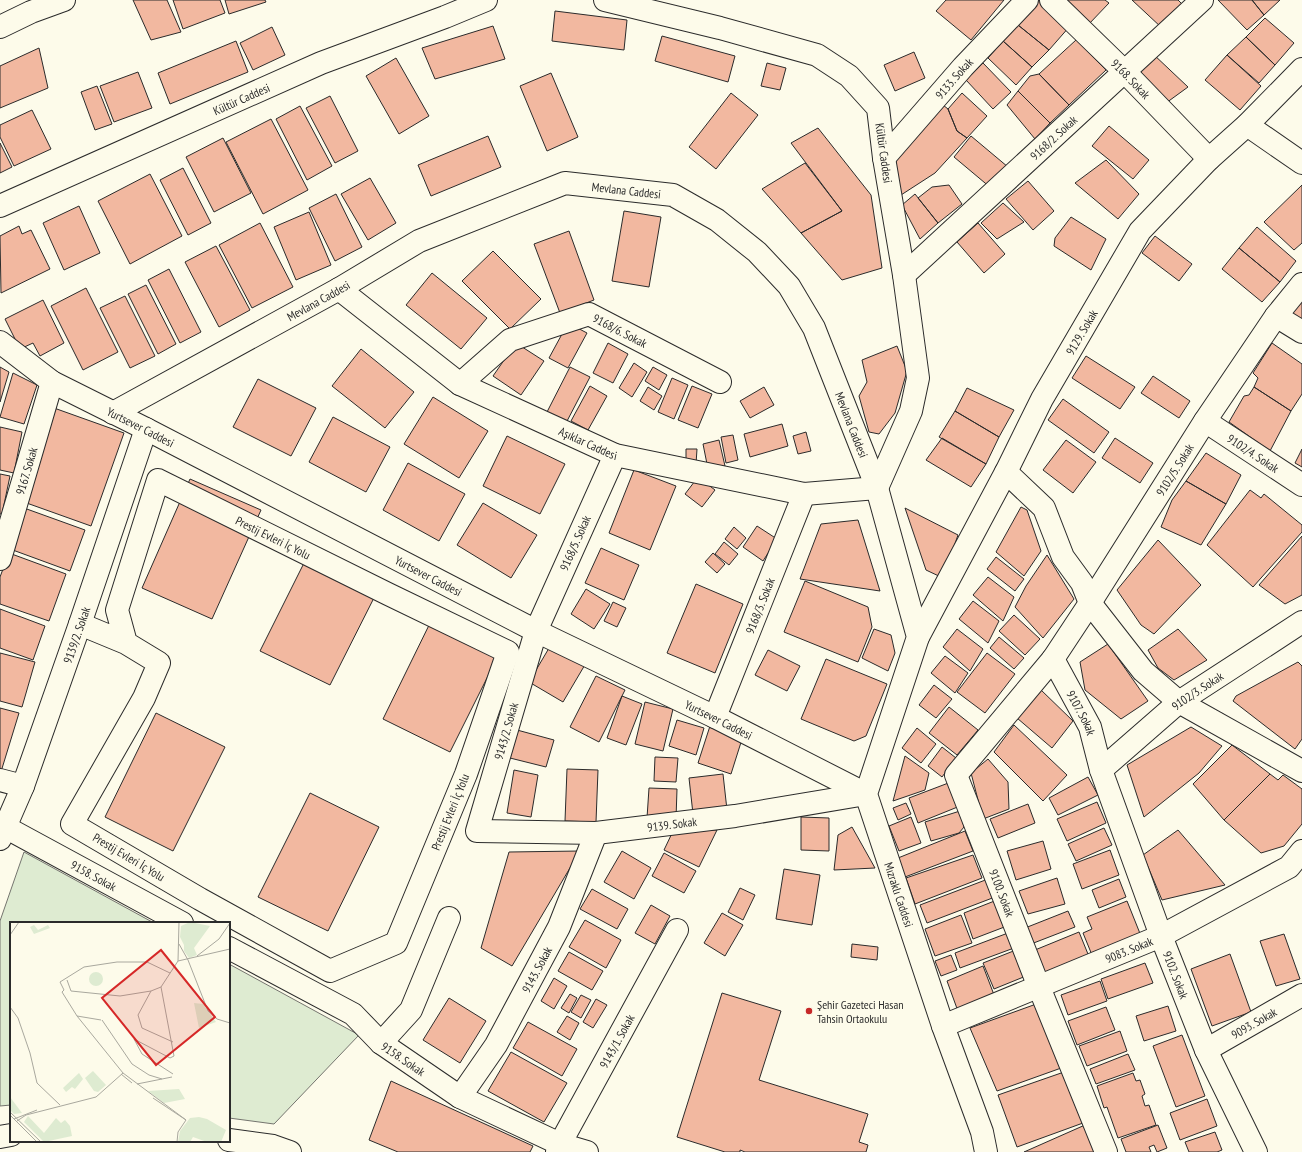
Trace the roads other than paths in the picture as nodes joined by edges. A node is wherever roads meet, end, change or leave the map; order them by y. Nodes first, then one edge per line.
1 (64, 0) edge
2 (486, 0) edge
3 (605, 0) edge
4 (1027, 0) edge
5 (1051, 0) edge
6 (1202, 0) edge
7 (0, 27) edge
8 (1302, 69) edge
9 (1125, 72) junction
10 (1247, 125) junction
11 (884, 158) junction
12 (1209, 159) junction
13 (1302, 163) edge
14 (0, 206) edge
15 (904, 275) junction
16 (1302, 284) edge
17 (339, 289) junction
18 (1276, 316) junction
19 (1302, 332) edge
20 (0, 342) edge
21 (52, 382) junction
22 (720, 382) dead end
23 (460, 384) junction
24 (113, 413) junction
25 (1205, 421) junction
26 (146, 429) junction
27 (615, 455) junction
28 (1006, 472) junction
29 (1302, 485) edge
30 (877, 488) junction
31 (804, 494) junction
32 (0, 558) edge
33 (1090, 603) junction
34 (1302, 622) edge
35 (80, 624) junction
36 (536, 630) junction
37 (918, 637) junction
38 (126, 643) junction
39 (1053, 659) junction
40 (1178, 702) junction
41 (715, 717) junction
42 (1101, 770) junction
43 (1302, 772) edge
44 (0, 780) edge
45 (23, 786) junction
46 (866, 794) junction
47 (476, 831) joint
48 (2, 833) edge
49 (596, 833) junction
50 (1302, 851) edge
51 (449, 918) dead end
52 (180, 922) edge
53 (676, 930) dead end
54 (1161, 936) junction
55 (230, 949) edge
56 (1039, 987) junction
57 (1302, 995) edge
58 (943, 1026) junction
59 (381, 1043) junction
60 (1206, 1050) junction
61 (460, 1097) junction
62 (10, 1135) edge
63 (0, 1137) edge
64 (230, 1140) edge
65 (558, 1148) edge
66 (290, 1152) edge
67 (587, 1152) edge
68 (986, 1152) edge
69 (1106, 1152) edge
70 (1256, 1152) edge

1 - 7 street
2 - 14 street, Kültür Caddesi
3 - 11 street, Kültür Caddesi
4 - 11 street, 9133. Sokak
5 - 9 street, 9168. Sokak
6 - 9 street, 9168/2. Sokak
8 - 10 street, 9129. Sokak
9 - 12 street, 9168. Sokak
9 - 15 street, 9168/2. Sokak
10 - 12 street, 9129. Sokak
10 - 13 street
11 - 15 street, Kültür Caddesi
12 - 28 street, 9129. Sokak
15 - 30 street, Kültür Caddesi
16 - 18 street, 9102/5. Sokak
17 - 23 street, Aşıklar Caddesi
17 - 24 street, Mevlana Caddesi
17 - 30 street, Mevlana Caddesi
18 - 19 street
18 - 25 street, 9102/5. Sokak
20 - 21 street, Yurtsever Caddesi
21 - 24 street, Yurtsever Caddesi
21 - 32 street, 9167. Sokak
22 - 23 street, 9168/6. Sokak
23 - 27 street, Aşıklar Caddesi
24 - 26 street, Yurtsever Caddesi
25 - 29 street, 9102/4. Sokak
25 - 33 street, 9102/5. Sokak
26 - 35 street, 9139/2. Sokak
26 - 36 street, Yurtsever Caddesi
27 - 31 street, Aşıklar Caddesi
27 - 36 street, 9168/5. Sokak
28 - 33 street
28 - 37 street, 9129. Sokak
30 - 31 street, Aşıklar Caddesi
30 - 37 street, Mevlana Caddesi
31 - 41 street, 9168/3. Sokak
33 - 39 street, 9102/5. Sokak
33 - 40 street
34 - 40 street, 9102/3. Sokak
35 - 38 street, Prestij Evleri İç Yolu
35 - 45 street, 9139/2. Sokak
36 - 41 street, Yurtsever Caddesi
36 - 47 street, 9143/2. Sokak
37 - 46 street
38 - 38 street, Prestij Evleri İç Yolu
39 - 42 street, 9107. Sokak
39 - 56 street, 9100. Sokak
40 - 42 street, 9102/3. Sokak
40 - 43 street
41 - 46 street, Yurtsever Caddesi
42 - 54 street, 9102. Sokak
44 - 45 street
45 - 48 street, 9139/2. Sokak
46 - 49 street, 9139. Sokak
46 - 58 street, Mızraklı Caddesi
47 - 49 street, 9139. Sokak
48 - 52 street, 9158. Sokak
49 - 61 street, 9143. Sokak
50 - 54 street, 9083. Sokak
51 - 59 street
53 - 65 street, 9143/1. Sokak
54 - 56 street, 9083. Sokak
54 - 60 street, 9102. Sokak
55 - 59 street, 9158. Sokak
56 - 58 street, 9083. Sokak
56 - 69 street, 9100. Sokak
57 - 60 street, 9093. Sokak
58 - 68 street, Mızraklı Caddesi
59 - 61 street, 9158. Sokak
60 - 70 street, 9102. Sokak
61 - 65 street, 9158. Sokak
62 - 63 street
64 - 66 street
65 - 67 street, 9158. Sokak

